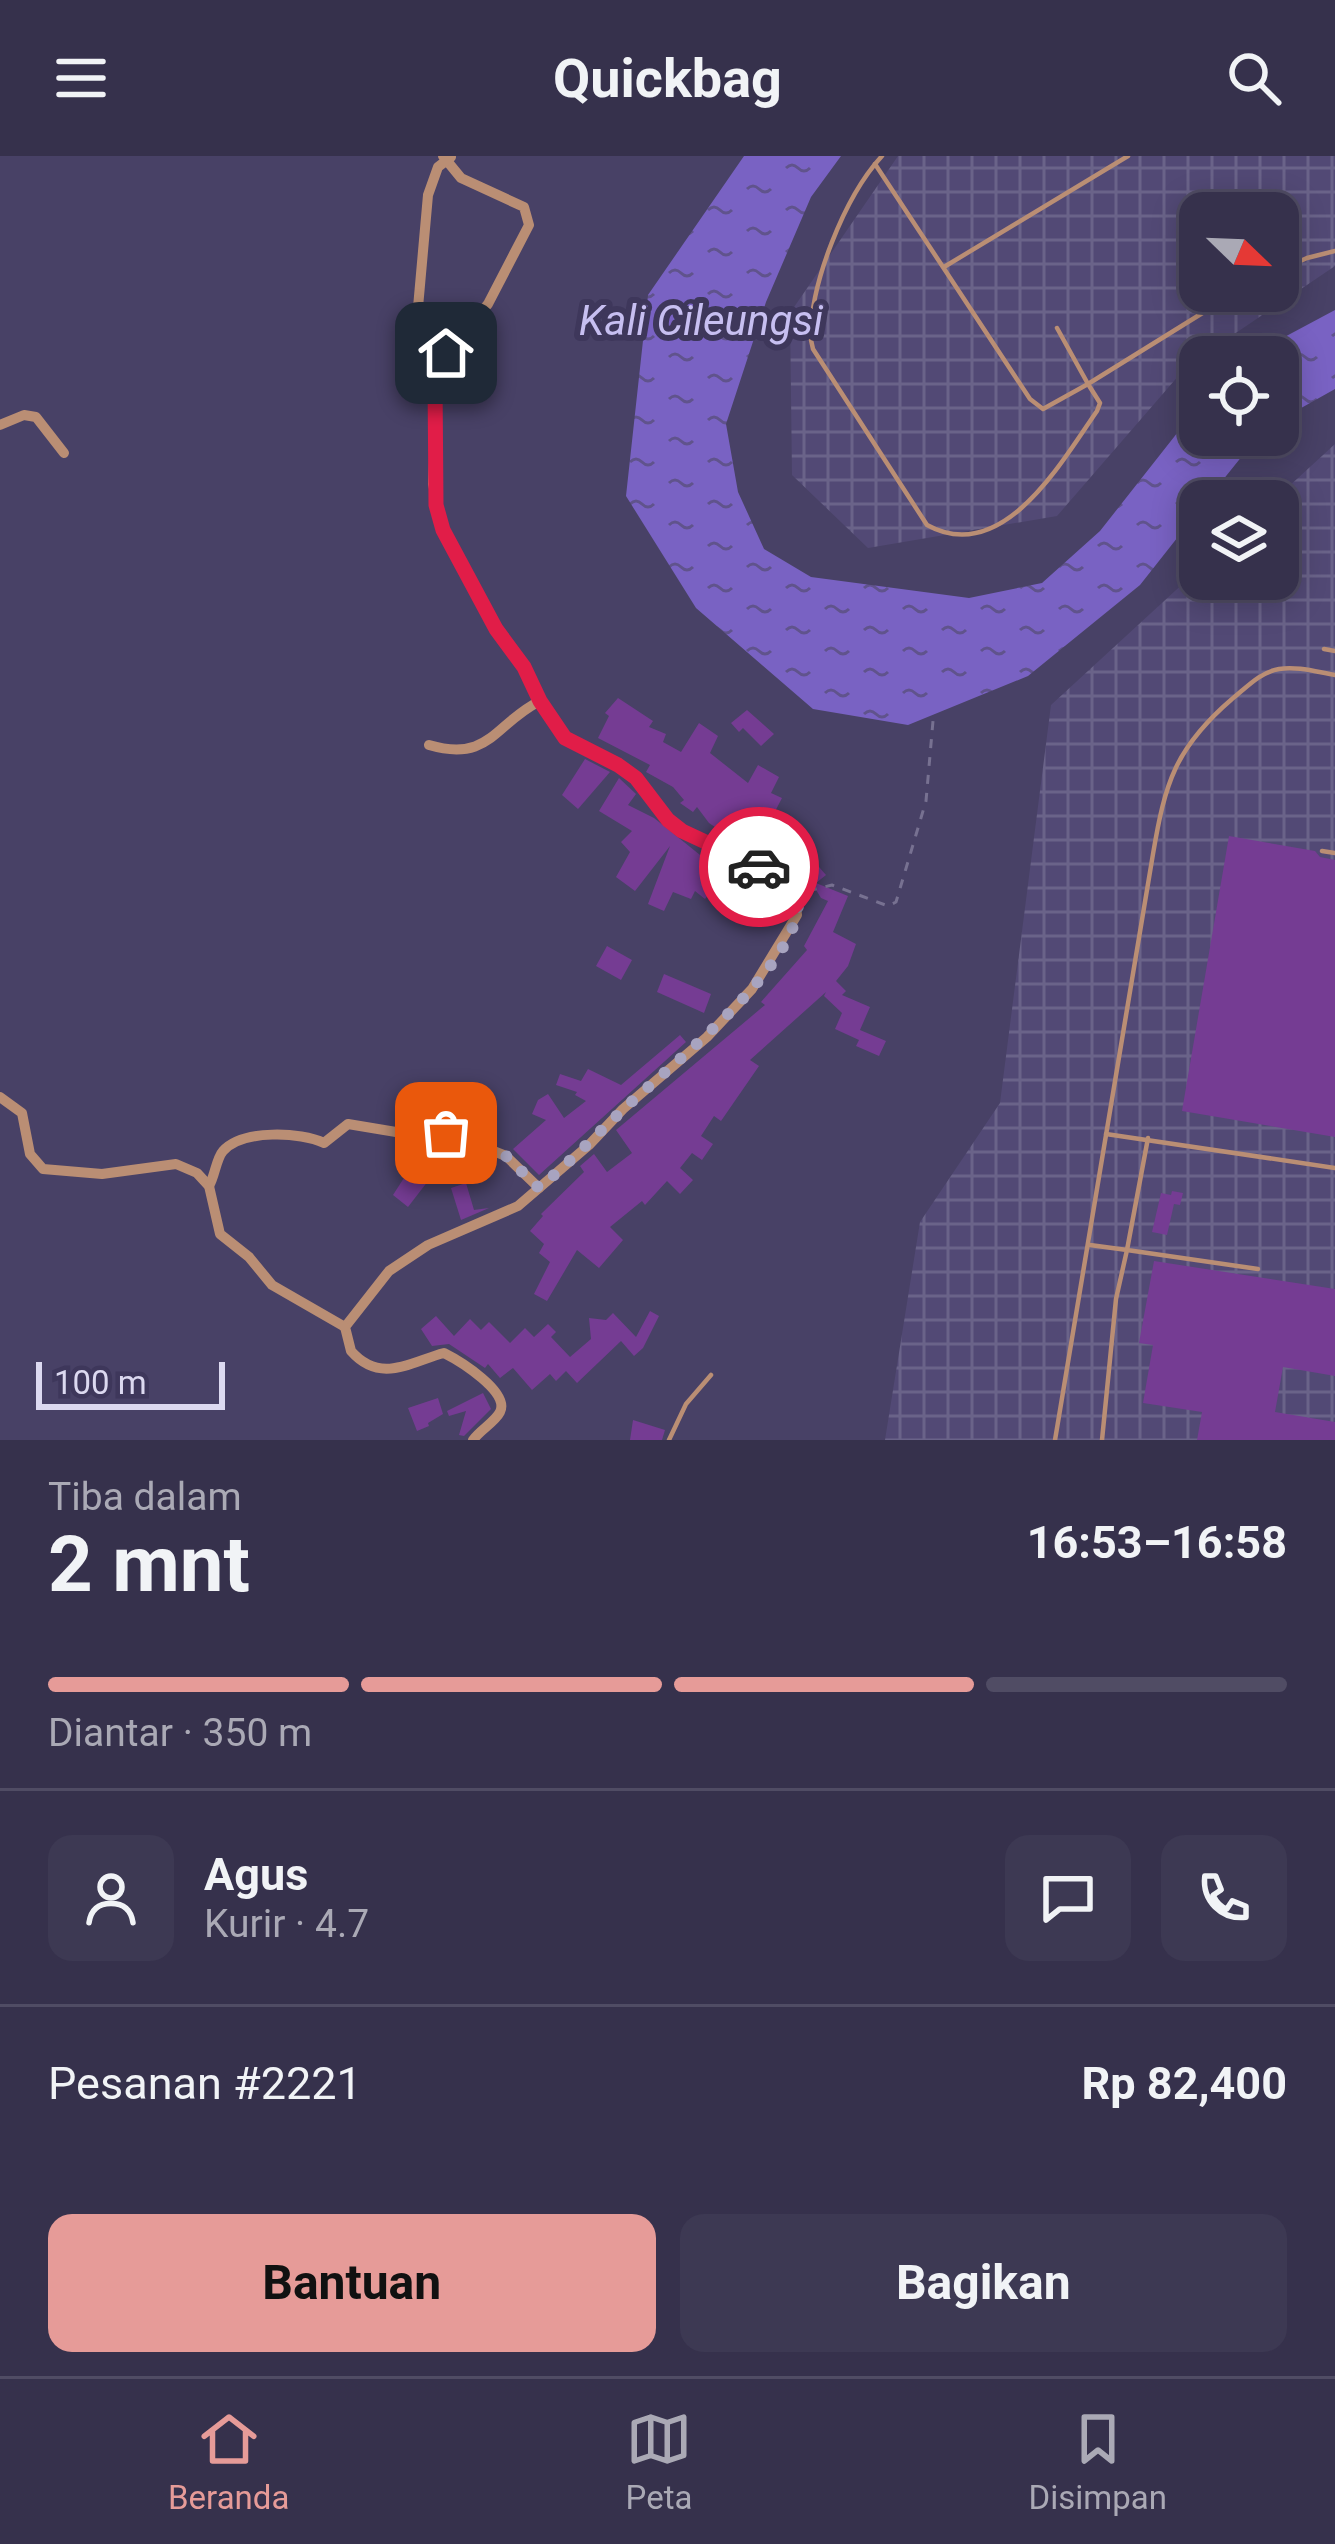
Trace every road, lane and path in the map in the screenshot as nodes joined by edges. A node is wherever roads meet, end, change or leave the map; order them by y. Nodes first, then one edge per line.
1 (882, 156) edge
2 (1128, 156) edge
3 (447, 158) edge
4 (875, 164) junction
5 (1335, 251) edge
6 (1299, 261) edge
7 (944, 267) junction
8 (1204, 312) edge
9 (1057, 328) dead end
10 (416, 330) dead end
11 (1088, 384) junction
12 (0, 425) edge
13 (64, 453) dead end
14 (1324, 649) dead end
15 (1335, 651) edge
16 (1335, 675) edge
17 (540, 701) junction
18 (933, 722) dead end
19 (429, 745) dead end
20 (1322, 851) dead end
21 (1335, 853) edge
22 (795, 897) junction
23 (0, 1097) edge
24 (1106, 1134) junction
25 (1148, 1138) junction
26 (1335, 1168) edge
27 (209, 1186) junction
28 (539, 1188) junction
29 (1090, 1244) junction
30 (1127, 1250) junction
31 (1258, 1269) dead end
32 (345, 1327) junction
33 (711, 1375) dead end
34 (473, 1440) edge
35 (669, 1440) edge
36 (1055, 1440) edge
37 (1102, 1440) edge

1 - 4 lane
2 - 7 lane
3 - 10 street
3 - 17 street
4 - 7 lane
4 - 11 lane
5 - 6 lane
7 - 11 lane
8 - 11 lane
9 - 11 lane
12 - 13 street
14 - 15 lane
16 - 24 lane
17 - 19 street
17 - 22 street
18 - 22 path
20 - 21 lane
22 - 28 street
23 - 27 street
24 - 25 lane
24 - 29 lane
25 - 26 lane
25 - 30 lane
27 - 28 street
27 - 32 street
28 - 32 street
29 - 30 lane
29 - 36 lane
30 - 31 lane
30 - 37 lane
32 - 34 street
33 - 35 lane

